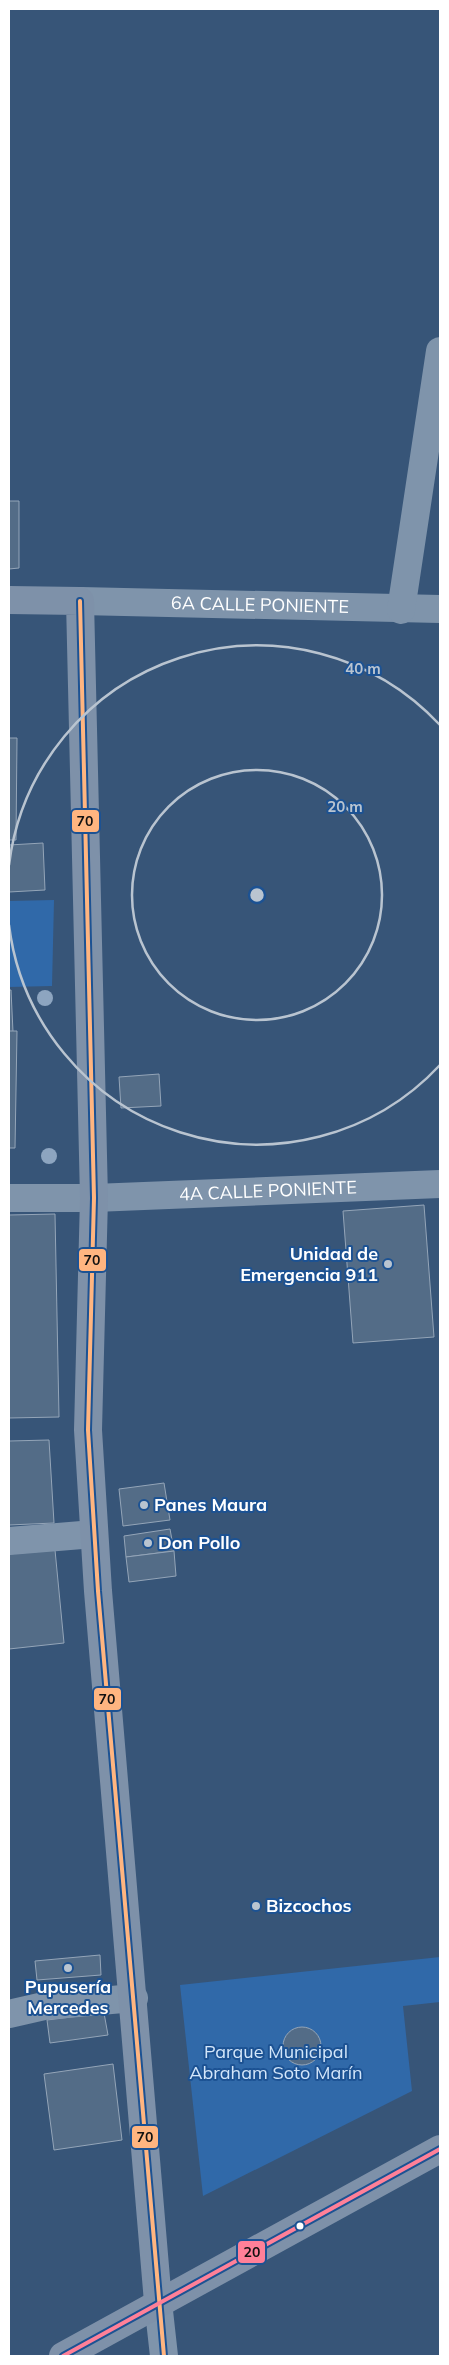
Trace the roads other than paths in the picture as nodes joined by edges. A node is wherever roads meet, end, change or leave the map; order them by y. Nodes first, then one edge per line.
1 (440, 351) edge
2 (9, 600) edge
3 (80, 601) junction
4 (440, 609) edge
5 (401, 610) junction
6 (440, 1184) edge
7 (9, 1198) edge
8 (94, 1198) junction
9 (94, 1534) junction
10 (9, 1541) edge
11 (134, 1998) junction
12 (9, 2014) edge
13 (440, 2149) edge
14 (158, 2302) junction
15 (63, 2356) edge
16 (164, 2356) edge

1 - 5 street
2 - 3 main road
3 - 5 street, 6A CALLE PONIENTE
3 - 8 main road
4 - 5 street, 6A CALLE PONIENTE
6 - 8 street, 4A CALLE PONIENTE
7 - 8 street, 4A CALLE PONIENTE
8 - 9 main road
9 - 10 street
9 - 11 main road
11 - 12 street
11 - 14 main road
13 - 14 main road
14 - 15 main road
14 - 16 street

